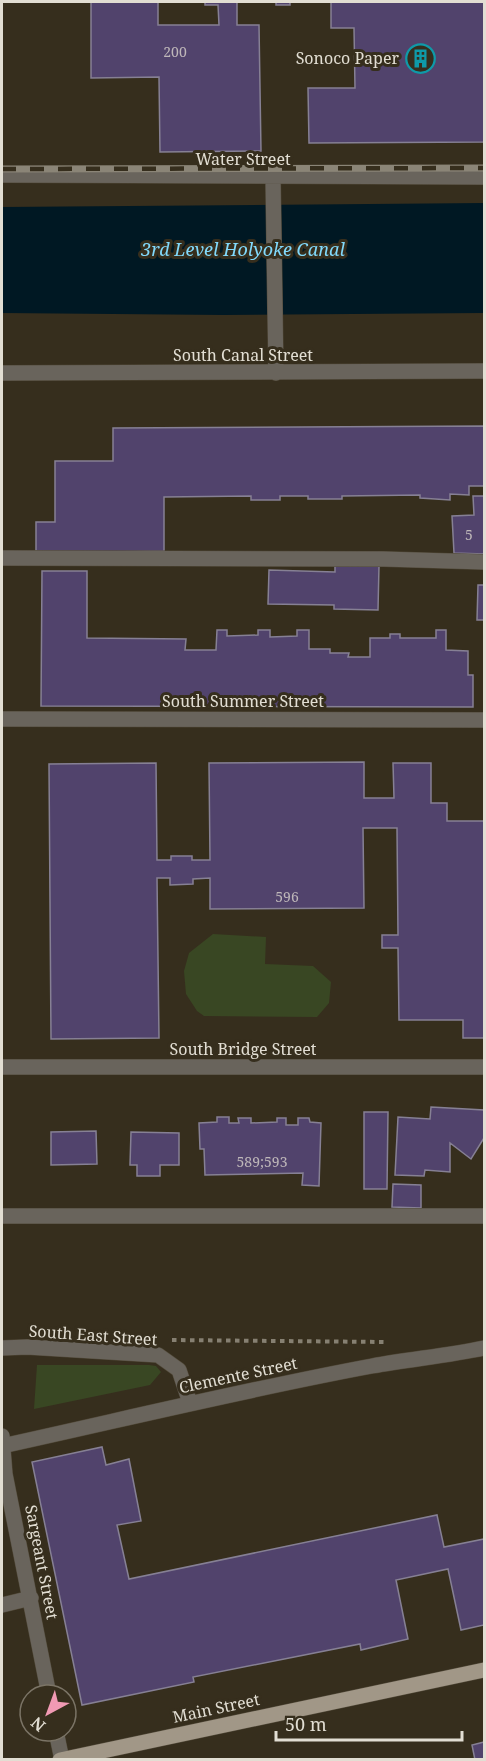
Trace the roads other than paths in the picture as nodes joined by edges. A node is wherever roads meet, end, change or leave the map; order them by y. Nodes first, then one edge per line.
1 (2, 175) edge
2 (273, 177) junction
3 (484, 177) edge
4 (484, 371) edge
5 (2, 372) edge
6 (276, 373) junction
7 (2, 558) edge
8 (484, 562) edge
9 (2, 719) edge
10 (484, 720) edge
11 (2, 1067) edge
12 (484, 1067) edge
13 (2, 1216) edge
14 (484, 1216) edge
15 (2, 1348) edge
16 (484, 1348) edge
17 (190, 1403) junction
18 (2, 1443) edge
19 (31, 1598) junction
20 (2, 1605) edge
21 (484, 1670) edge
22 (47, 1683) edge
23 (58, 1743) edge
24 (61, 1759) edge

1 - 2 street, Water Street
2 - 3 street, Water Street
2 - 6 street
4 - 6 street, South Canal Street
5 - 6 street, South Canal Street
7 - 8 street
9 - 10 street, South Summer Street
11 - 12 street, South Bridge Street
13 - 14 street
15 - 17 street, South East Street
16 - 17 street, Clemente Street
17 - 18 street, Clemente Street
18 - 19 street, Sargeant Street
19 - 20 street
19 - 22 street, Sargeant Street
21 - 24 main road, Main Street
23 - 24 street

